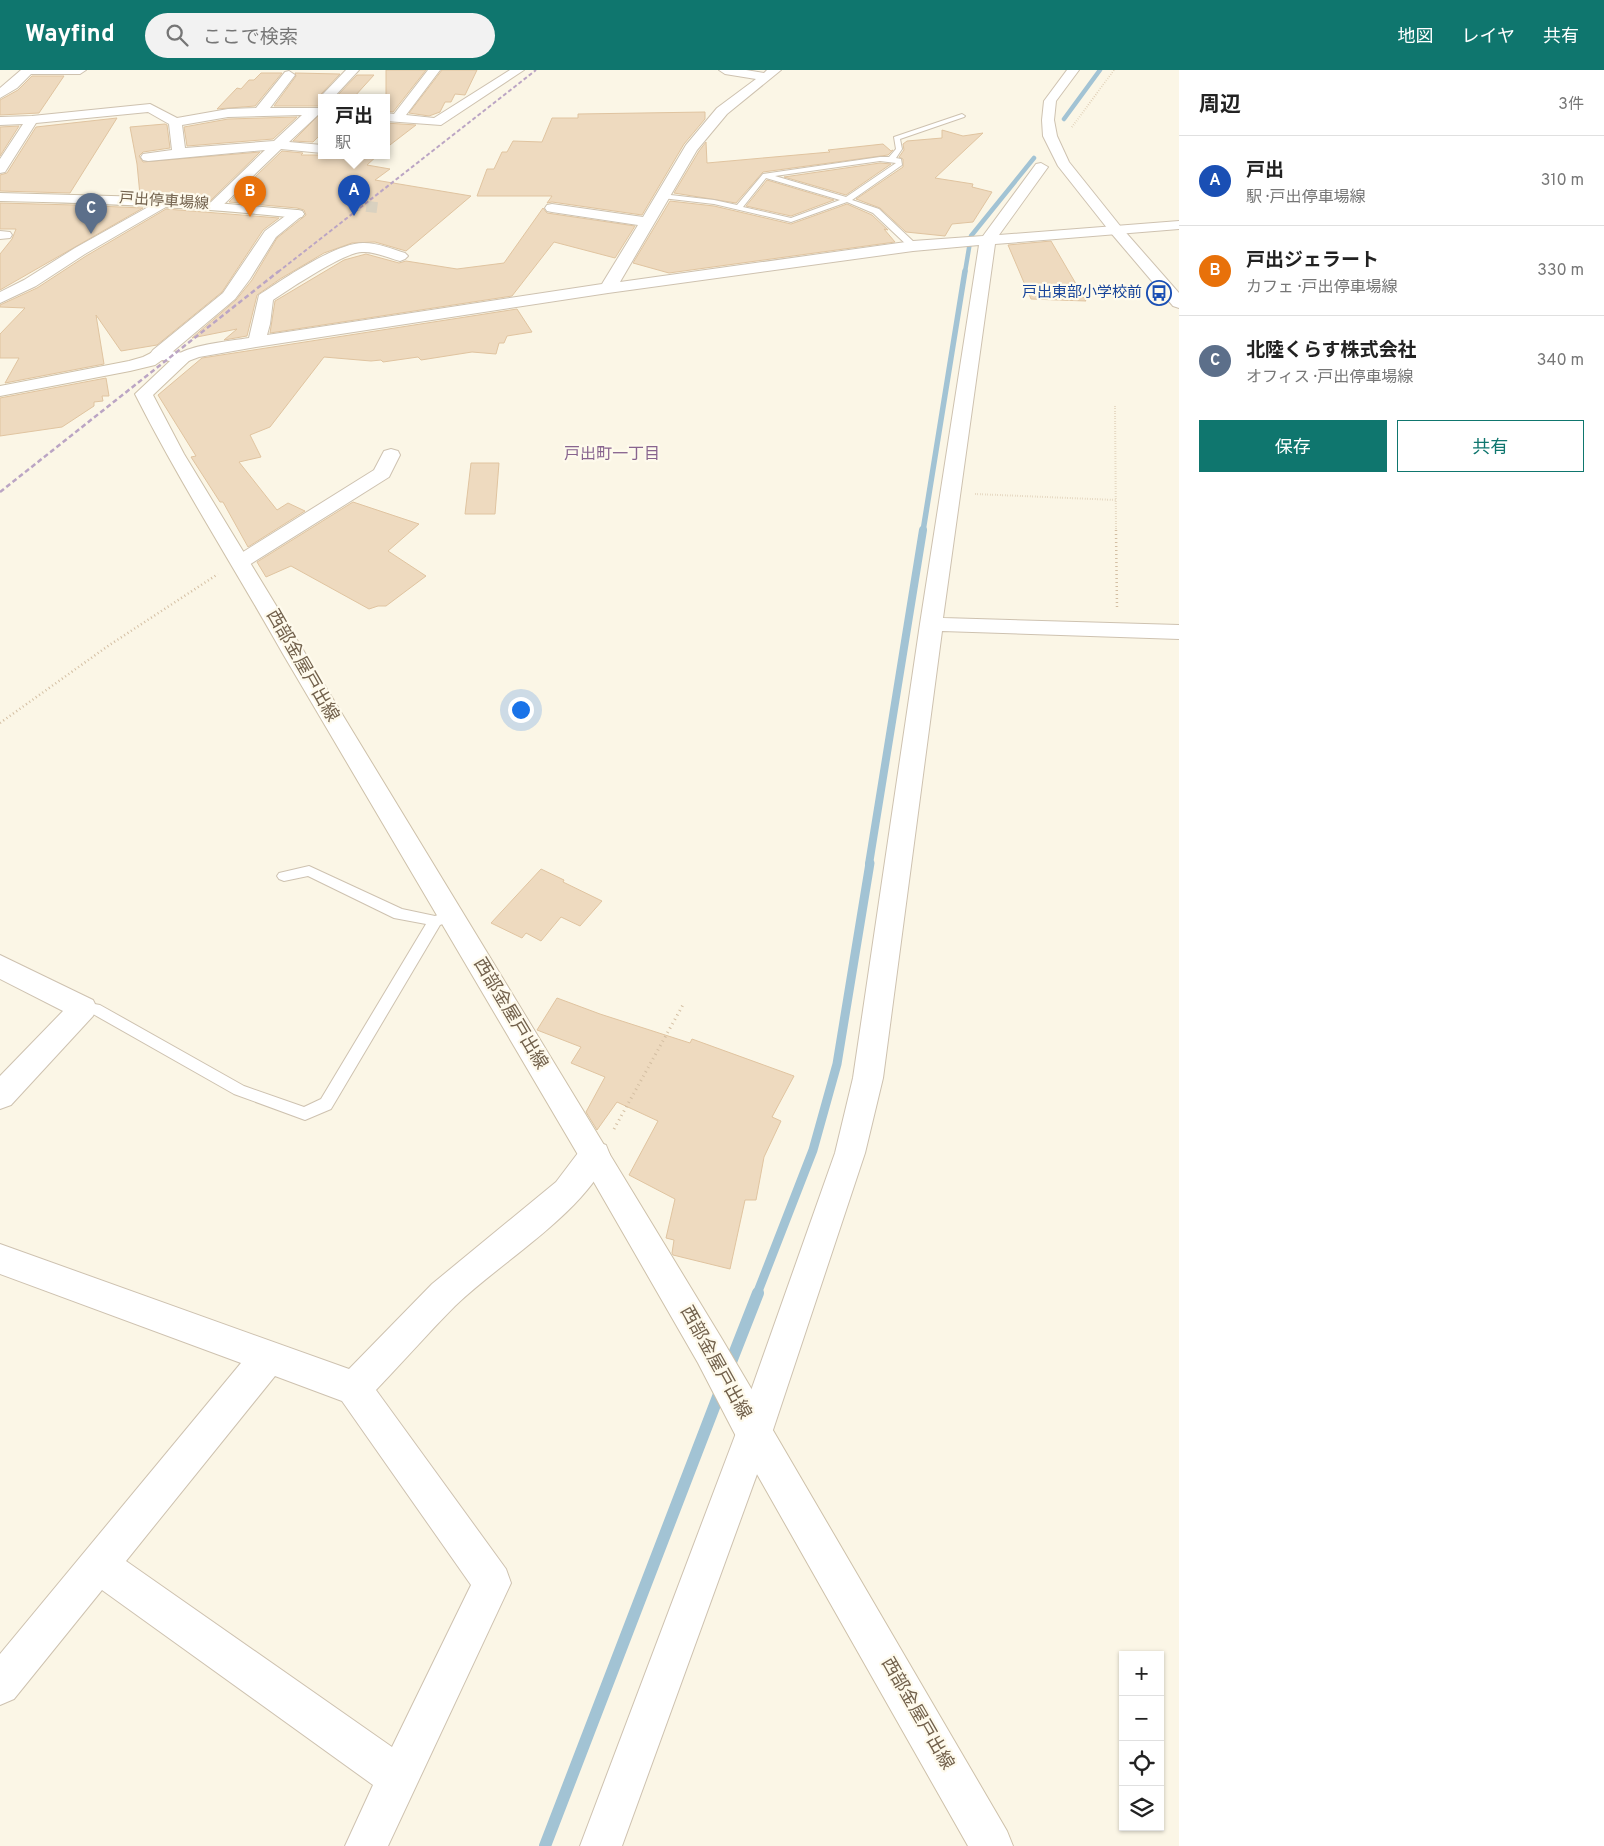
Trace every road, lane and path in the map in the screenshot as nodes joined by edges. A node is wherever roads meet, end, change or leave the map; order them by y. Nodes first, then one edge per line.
1 (28, 70) edge
2 (80, 70) edge
3 (352, 70) edge
4 (434, 70) edge
5 (518, 70) edge
6 (725, 70) edge
7 (1073, 70) edge
8 (1114, 70) edge
9 (771, 73) edge
10 (289, 75) dead end
11 (0, 94) edge
12 (330, 94) edge
13 (318, 109) edge
14 (318, 110) edge
15 (260, 112) junction
16 (962, 116) dead end
17 (392, 118) edge
18 (32, 120) junction
19 (0, 121) edge
20 (175, 122) junction
21 (1050, 136) junction
22 (278, 145) junction
23 (318, 149) edge
24 (179, 153) junction
25 (148, 157) dead end
26 (891, 160) junction
27 (1042, 167) dead end
28 (0, 169) edge
29 (765, 175) junction
30 (662, 196) junction
31 (0, 197) edge
32 (848, 200) junction
33 (166, 201) junction
34 (216, 205) junction
35 (552, 208) dead end
36 (738, 208) junction
37 (647, 222) junction
38 (1179, 225) edge
39 (1116, 230) junction
40 (976, 240) junction
41 (913, 246) junction
42 (400, 256) dead end
43 (608, 288) junction
44 (0, 298) edge
45 (1179, 303) edge
46 (256, 342) junction
47 (171, 356) junction
48 (0, 391) edge
49 (1115, 406) dead end
50 (391, 455) dead end
51 (950, 493) junction
52 (1116, 500) junction
53 (243, 564) junction
54 (931, 624) junction
55 (1117, 630) junction
56 (1179, 632) edge
57 (0, 723) edge
58 (284, 876) dead end
59 (443, 918) junction
60 (0, 966) edge
61 (684, 1003) dead end
62 (83, 1008) junction
63 (0, 1096) edge
64 (596, 1155) junction
65 (0, 1259) edge
66 (268, 1356) junction
67 (354, 1388) junction
68 (750, 1423) junction
69 (99, 1565) junction
70 (0, 1685) edge
71 (398, 1778) junction
72 (366, 1846) edge
73 (601, 1846) edge
74 (992, 1846) edge

1 - 2 street
1 - 11 street
3 - 12 street
4 - 17 street
5 - 17 street
6 - 9 street
7 - 21 street
8 - 21 path
9 - 30 street
10 - 15 street
13 - 15 street
14 - 22 street
15 - 20 street
16 - 26 lane
18 - 19 street
18 - 20 street
18 - 28 street
20 - 24 street
21 - 39 street
22 - 23 street
22 - 24 street
22 - 34 street
24 - 25 street
26 - 29 lane
26 - 32 lane
27 - 40 street
29 - 32 lane
29 - 36 lane
30 - 36 lane
30 - 37 street
31 - 33 street, 戸出停車場線
32 - 36 lane
32 - 41 lane
33 - 34 street, 戸出停車場線
33 - 44 street
34 - 47 street, 戸出停車場線
35 - 37 street
37 - 43 street
38 - 39 street
39 - 40 street
39 - 45 street
40 - 41 street
40 - 51 street
41 - 43 street
42 - 46 street
43 - 46 street
46 - 47 street
47 - 48 street
47 - 53 street, 西部金屋戸出線
49 - 52 path
50 - 53 street
51 - 52 path
51 - 54 street
52 - 55 path
53 - 57 path
53 - 59 street, 西部金屋戸出線
54 - 55 street
54 - 68 street
55 - 56 street
58 - 59 lane
59 - 62 lane
59 - 64 street, 西部金屋戸出線
60 - 62 street
61 - 64 path
62 - 63 street
64 - 67 street
64 - 68 street, 西部金屋戸出線
65 - 66 street
66 - 67 street
66 - 69 street
67 - 71 street
68 - 73 street
68 - 74 street, 西部金屋戸出線
69 - 70 street
69 - 71 street
71 - 72 street

